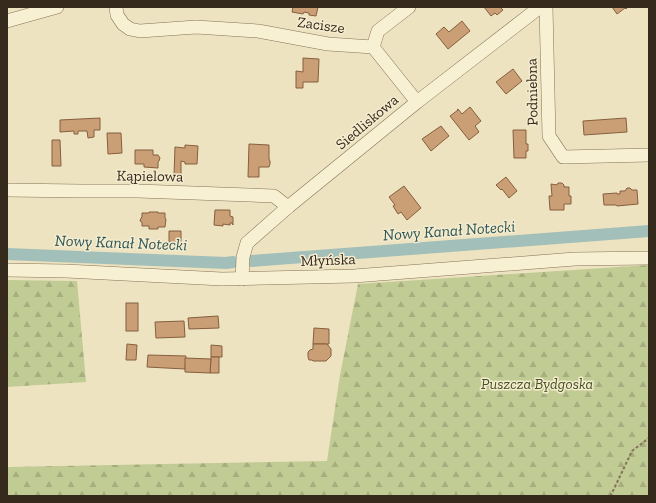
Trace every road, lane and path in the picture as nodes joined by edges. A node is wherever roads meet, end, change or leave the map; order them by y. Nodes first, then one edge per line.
1 (57, 7) edge
2 (116, 7) edge
3 (409, 7) edge
4 (540, 7) edge
5 (546, 7) edge
6 (7, 22) edge
7 (373, 47) junction
8 (417, 102) junction
9 (649, 155) edge
10 (7, 190) edge
11 (288, 208) junction
12 (649, 258) edge
13 (7, 270) edge
14 (242, 279) junction
15 (649, 438) edge
16 (610, 496) edge

1 - 6 street
2 - 7 street, Zacisze
3 - 7 street
4 - 8 street, Siedliskowa
5 - 9 street, Podniebna
7 - 8 street
8 - 11 street, Siedliskowa
10 - 11 street, Kąpielowa
11 - 14 street, Siedliskowa
12 - 14 street, Młyńska
13 - 14 street, Młyńska
15 - 16 path

